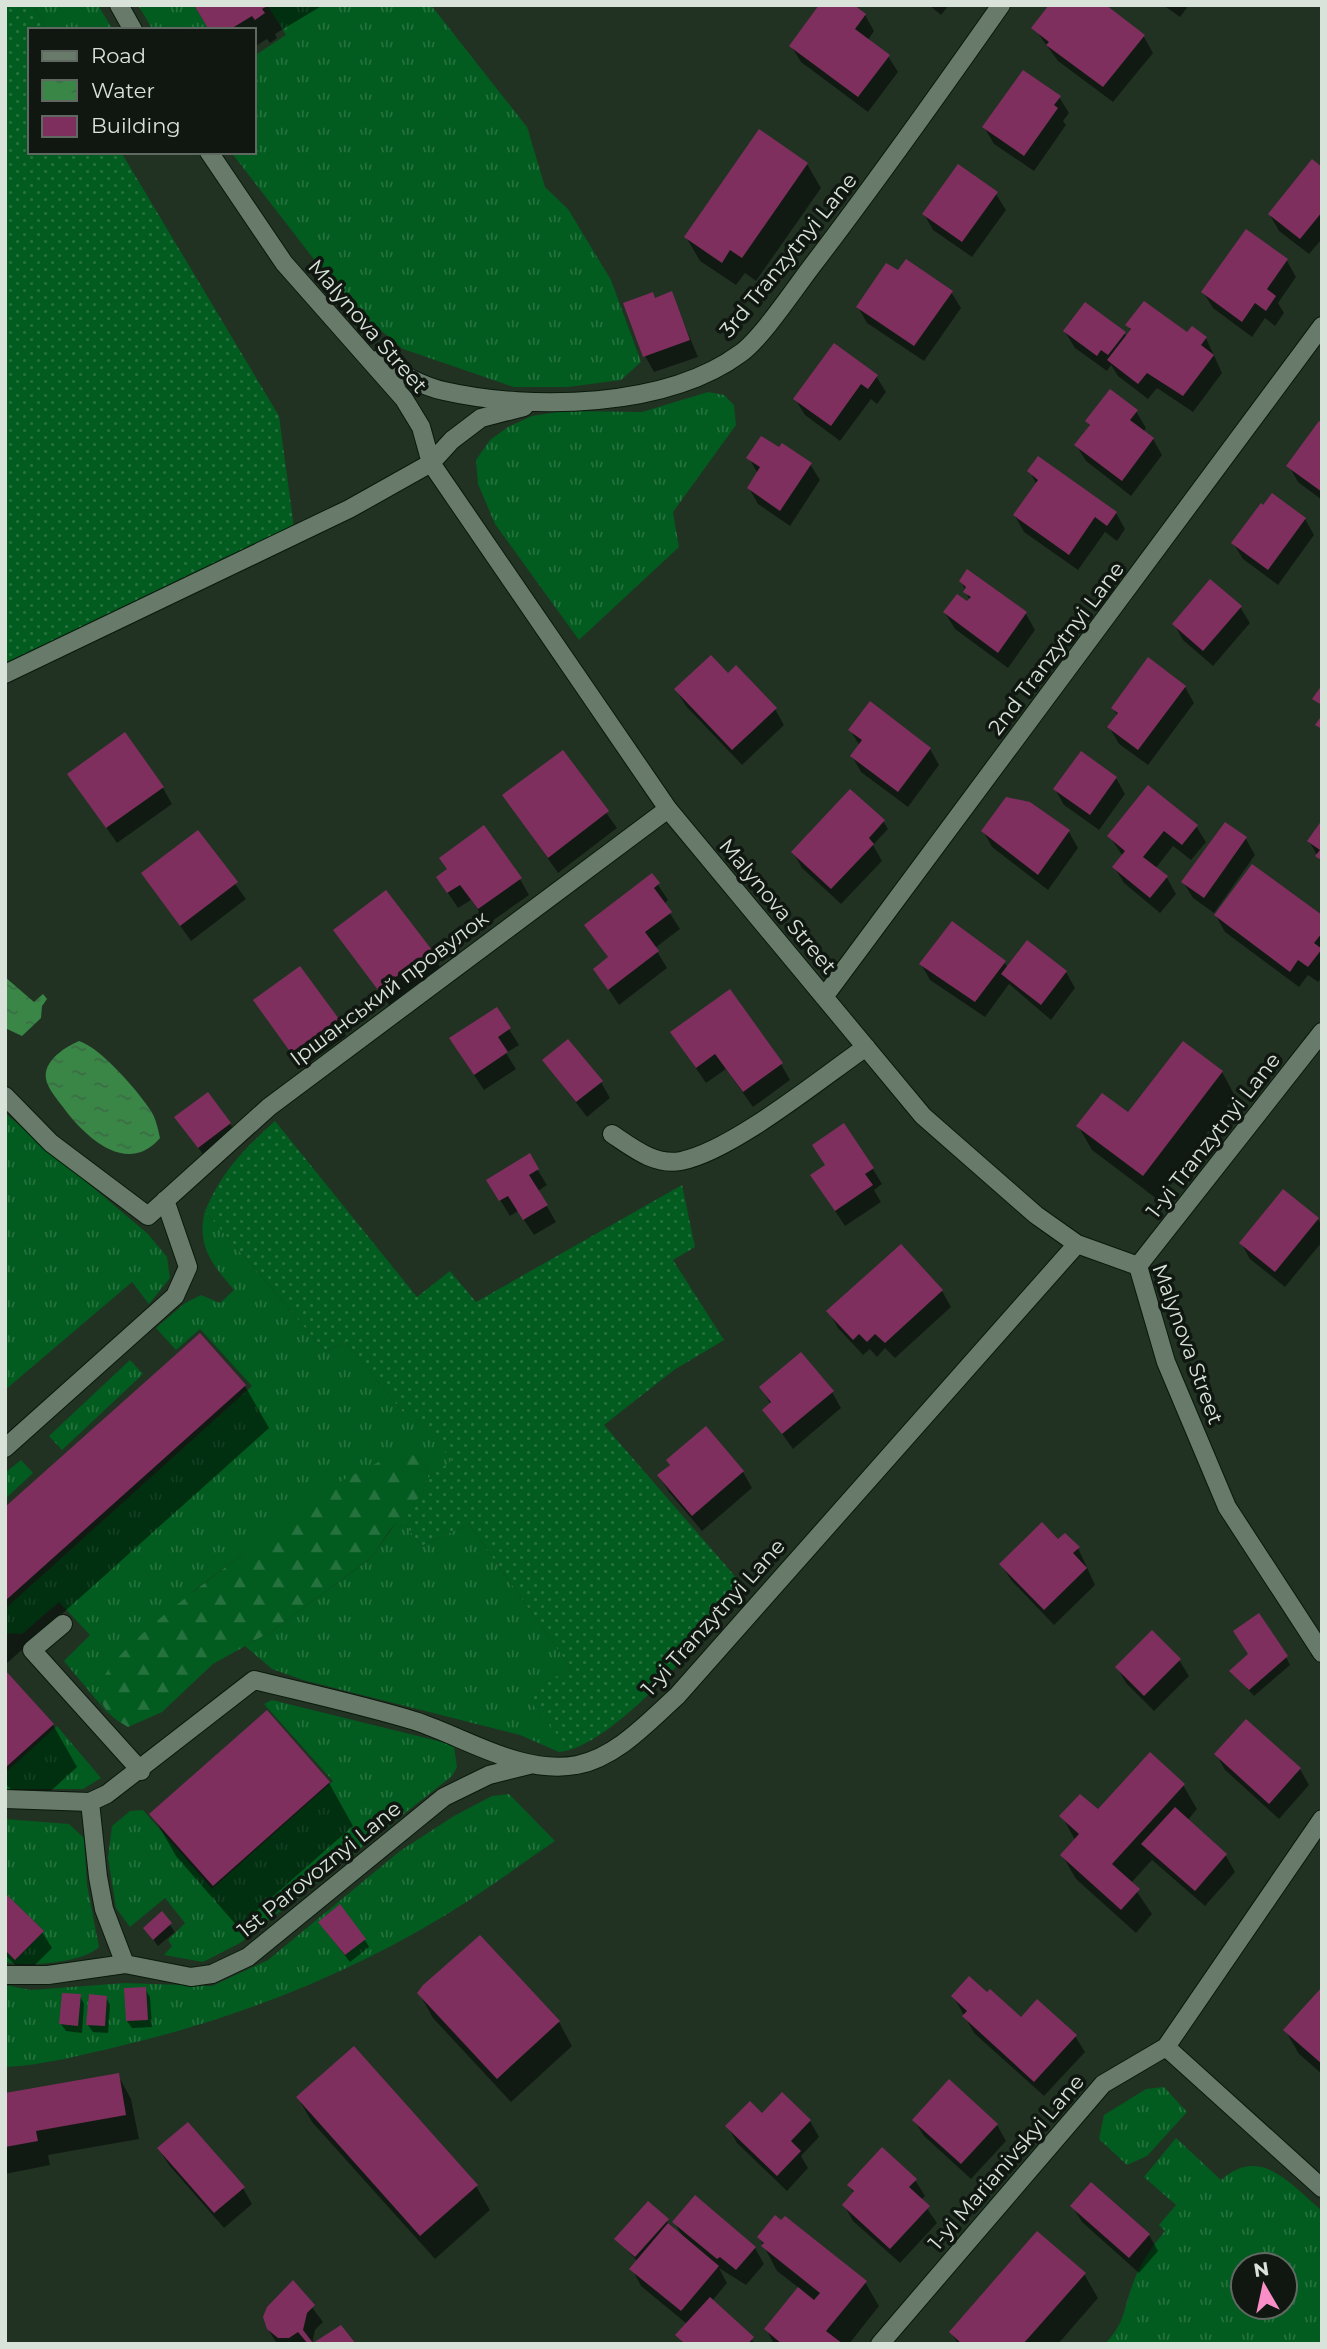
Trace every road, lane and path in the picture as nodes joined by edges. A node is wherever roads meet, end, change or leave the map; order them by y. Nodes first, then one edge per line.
1 (119, 5) edge
2 (1002, 5) edge
3 (132, 28) edge
4 (210, 154) edge
5 (1322, 326) edge
6 (368, 355) junction
7 (545, 401) junction
8 (431, 463) junction
9 (5, 674) edge
10 (668, 809) junction
11 (824, 997) junction
12 (1322, 1032) edge
13 (866, 1047) junction
14 (5, 1096) edge
15 (612, 1134) dead end
16 (165, 1200) junction
17 (1077, 1244) junction
18 (1138, 1266) junction
19 (5, 1448) edge
20 (63, 1624) dead end
21 (1322, 1653) edge
22 (529, 1765) junction
23 (141, 1771) junction
24 (5, 1799) edge
25 (90, 1802) junction
26 (1322, 1819) edge
27 (125, 1964) junction
28 (5, 1975) edge
29 (1166, 2047) junction
30 (1322, 2188) edge
31 (880, 2344) edge

1 - 3 street
2 - 7 street, 3rd Tranzytnyi Lane
4 - 6 street, Malynova Street
5 - 11 street, 2nd Tranzytnyi Lane
6 - 7 street, 3rd Tranzytnyi Lane
6 - 8 street, Malynova Street
7 - 8 street
8 - 9 street
8 - 10 street, Malynova Street
10 - 11 street, Malynova Street
10 - 16 street, Іршанський провулок
11 - 13 street, Malynova Street
12 - 18 street, 1-yi Tranzytnyi Lane
13 - 15 street
13 - 17 street, Malynova Street
14 - 16 street, Іршанський провулок
16 - 19 street
17 - 18 street, Malynova Street
17 - 22 street, 1-yi Tranzytnyi Lane
18 - 21 street, Malynova Street
20 - 23 street
22 - 23 street, 1-yi Tranzytnyi Lane
22 - 27 street, 1st Parovoznyi Lane
23 - 25 street
24 - 25 street
25 - 27 street
26 - 29 street, 1-yi Marianivskyi Lane
27 - 28 street, 1st Parovoznyi Lane
29 - 30 street
29 - 31 street, 1-yi Marianivskyi Lane

